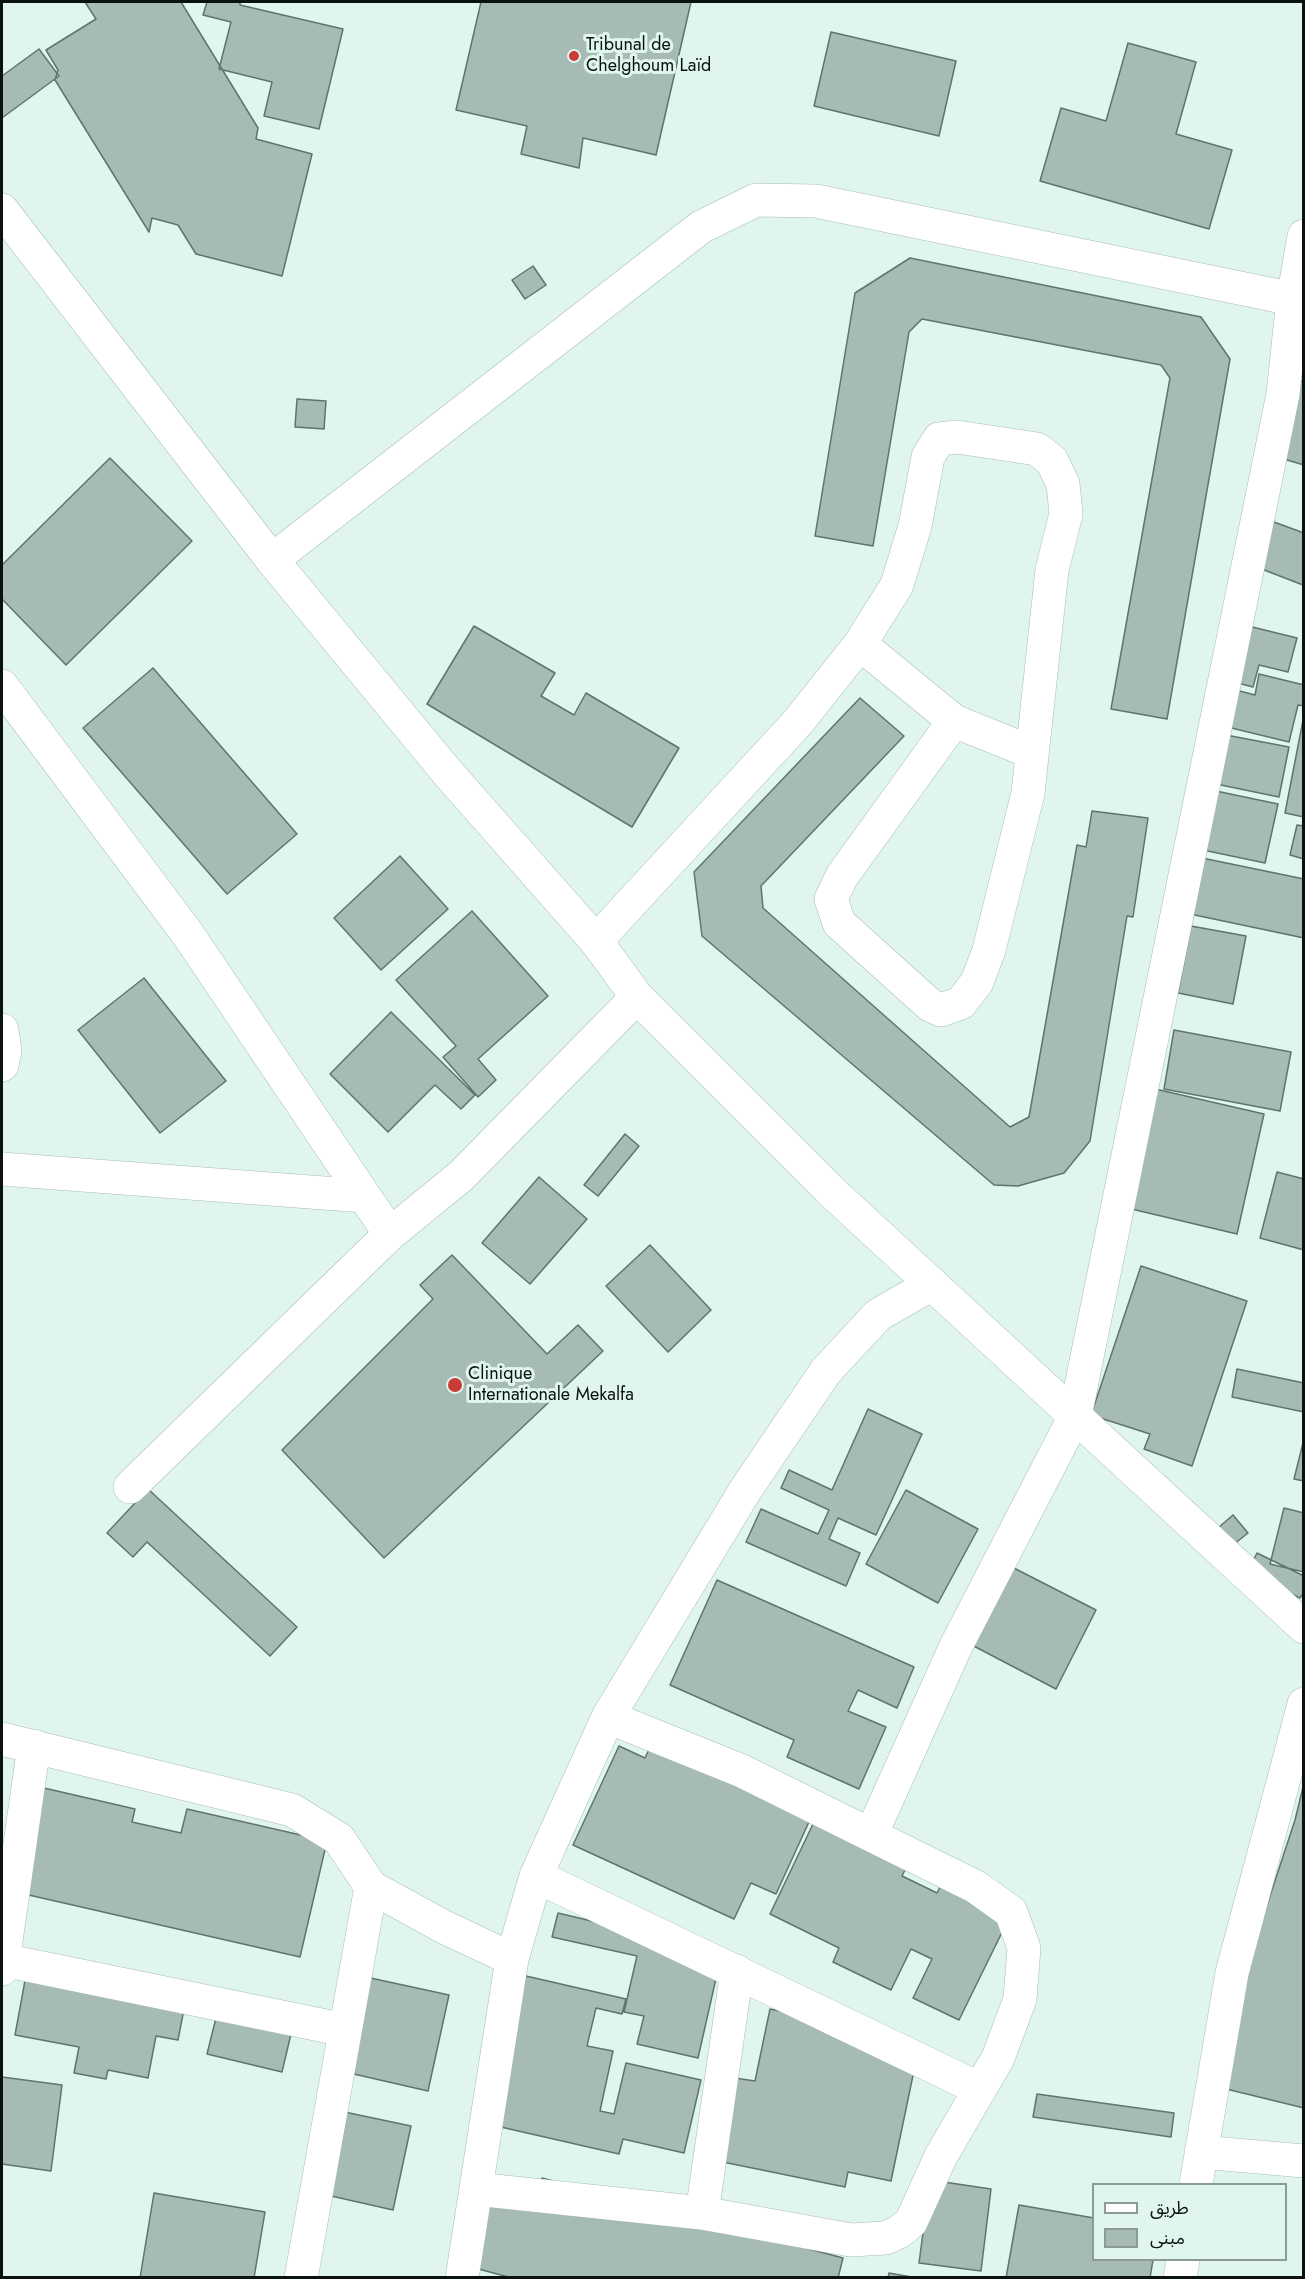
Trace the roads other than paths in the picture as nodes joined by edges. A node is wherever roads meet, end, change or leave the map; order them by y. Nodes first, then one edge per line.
1 (2, 210) edge
2 (1304, 236) edge
3 (1293, 299) junction
4 (1293, 396) edge
5 (272, 560) junction
6 (860, 644) junction
7 (2, 686) edge
8 (954, 721) junction
9 (1031, 752) junction
10 (596, 941) junction
11 (637, 997) junction
12 (2, 1030) edge
13 (2, 1065) edge
14 (2, 1169) edge
15 (364, 1196) junction
16 (390, 1234) junction
17 (932, 1284) junction
18 (1075, 1416) junction
19 (130, 1487) dead end
20 (1304, 1627) edge
21 (1304, 1704) edge
22 (608, 1717) junction
23 (2, 1739) edge
24 (34, 1746) junction
25 (871, 1835) junction
26 (536, 1876) junction
27 (371, 1887) junction
28 (512, 1959) junction
29 (2, 1964) edge
30 (737, 1971) junction
31 (345, 2030) junction
32 (980, 2089) junction
33 (1201, 2152) junction
34 (1304, 2161) edge
35 (1196, 2183) edge
36 (476, 2189) junction
37 (702, 2213) junction
38 (1183, 2261) edge
39 (301, 2277) edge
40 (462, 2277) edge
41 (1180, 2277) edge

1 - 5 street
2 - 3 street
3 - 4 street
3 - 5 street
4 - 18 street
5 - 10 street
6 - 8 street
6 - 9 street
6 - 10 street
7 - 15 street
8 - 9 street
8 - 9 street
10 - 11 street
11 - 16 street
11 - 17 street
12 - 13 street
14 - 15 street
15 - 16 street
16 - 19 street
17 - 18 street
17 - 22 street
18 - 20 street
18 - 25 street
21 - 33 street
22 - 25 street
22 - 26 street
23 - 24 street
24 - 27 street
24 - 29 street
25 - 32 street
26 - 28 street
26 - 30 street
27 - 28 street
27 - 31 street
28 - 36 street
29 - 31 street
30 - 32 street
30 - 37 street
31 - 39 street
32 - 37 street
33 - 34 street
33 - 35 street
36 - 37 street
36 - 40 street
38 - 41 street

